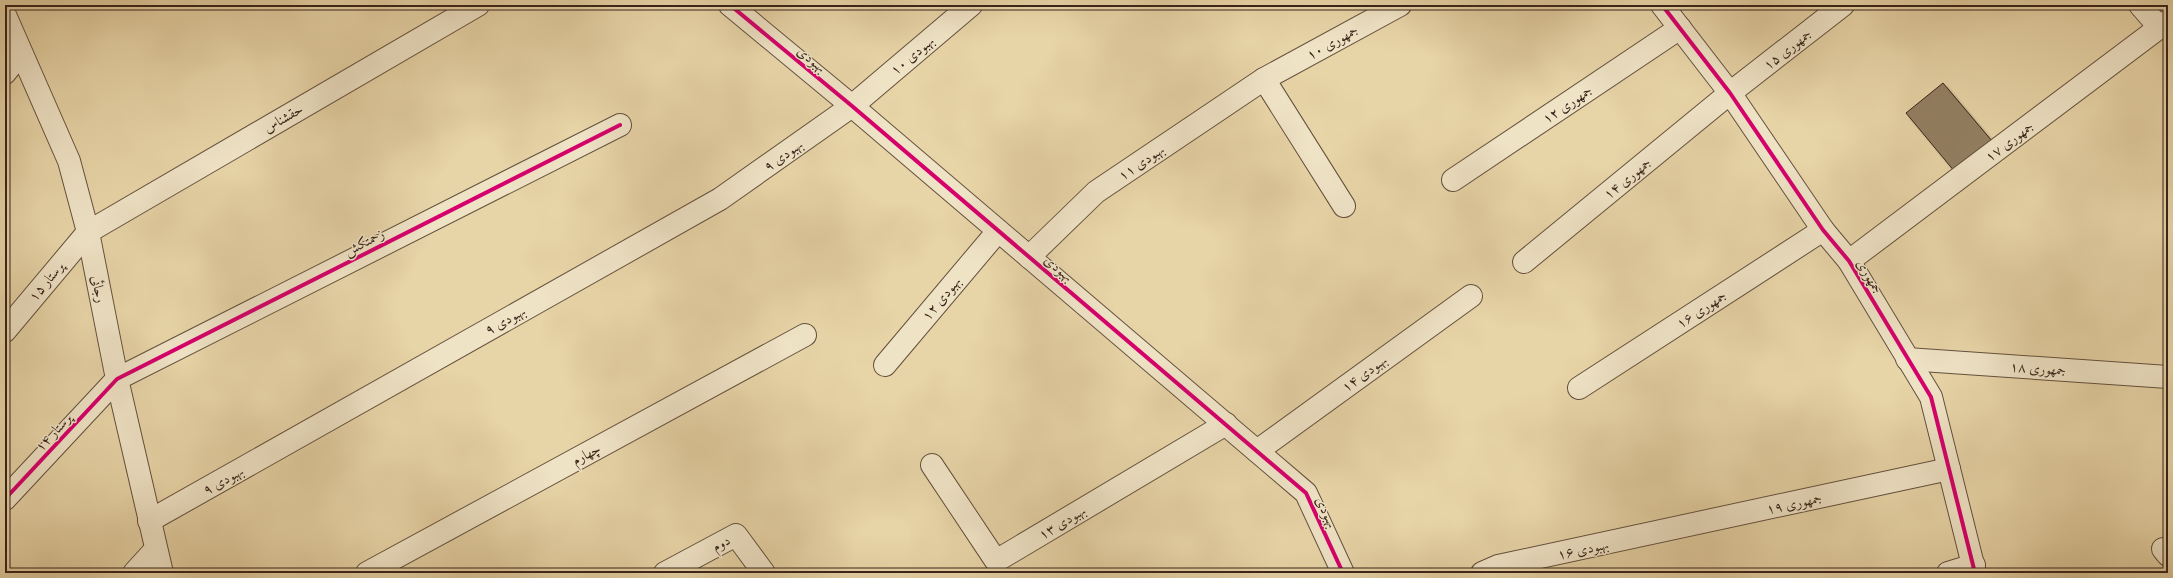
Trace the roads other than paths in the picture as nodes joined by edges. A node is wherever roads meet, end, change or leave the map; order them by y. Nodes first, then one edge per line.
1 (478, 5) edge
2 (730, 5) edge
3 (971, 5) edge
4 (1400, 5) edge
5 (1662, 5) edge
6 (1843, 5) edge
7 (2140, 5) edge
8 (5, 15) edge
9 (2164, 25) edge
10 (1680, 28) junction
11 (22, 53) junction
12 (5, 73) edge
13 (1264, 79) junction
14 (1730, 93) junction
15 (852, 106) junction
16 (620, 125) dead end
17 (1453, 180) dead end
18 (1344, 206) dead end
19 (1823, 230) junction
20 (998, 231) junction
21 (88, 232) junction
22 (1029, 257) junction
23 (1849, 261) junction
24 (1524, 262) dead end
25 (1471, 296) dead end
26 (5, 331) edge
27 (805, 335) dead end
28 (1907, 359) junction
29 (885, 365) dead end
30 (2168, 377) edge
31 (117, 379) junction
32 (1580, 388) dead end
33 (1226, 424) junction
34 (1257, 450) junction
35 (932, 465) dead end
36 (1949, 469) junction
37 (5, 499) edge
38 (149, 521) junction
39 (1639, 537) joint
40 (155, 550) junction
41 (1975, 569) edge
42 (134, 573) edge
43 (162, 573) edge
44 (367, 573) edge
45 (665, 573) edge
46 (764, 573) edge
47 (1343, 573) edge
48 (1482, 573) edge
49 (1948, 573) edge

1 - 21 street, حقشناس
2 - 15 street, بهبودی
3 - 15 street, بهبودی ۱۰
4 - 13 street, جمهوری ۱۰
5 - 10 street, جمهوری
6 - 14 street, جمهوری ۱۵
7 - 9 street
8 - 11 street, رجائی
9 - 23 street, جمهوری ۱۷
10 - 14 street, جمهوری
10 - 17 street, جمهوری ۱۲
11 - 12 street
11 - 21 street, رجائی
13 - 18 street
13 - 22 street, بهبودی ۱۱
14 - 19 street, جمهوری
14 - 24 street, جمهوری ۱۴
15 - 20 street, بهبودی
15 - 38 street, بهبودی ۹
16 - 31 street, زحمتکش
19 - 23 street, جمهوری
19 - 32 street, جمهوری ۱۶
20 - 22 street, بهبودی
20 - 29 street, بهبودی ۱۲
21 - 26 street, پرستار ۱۵
21 - 31 street, رجائی
22 - 33 street, بهبودی
23 - 28 street, جمهوری
25 - 34 street, بهبودی ۱۴
27 - 44 street, چهارم
28 - 30 street, جمهوری ۱۸
28 - 36 street, جمهوری
31 - 37 street, پرستار ۱۴
31 - 38 street, رجائی
33 - 34 street, بهبودی
33 - 35 street, بهبودی ۱۳
34 - 47 street, بهبودی
36 - 39 street, جمهوری ۱۹
36 - 41 street, جمهوری
38 - 40 street, رجائی
39 - 48 street, بهبودی ۱۶
40 - 42 street
40 - 43 street, رجائی
41 - 49 street
45 - 46 street, دوم

